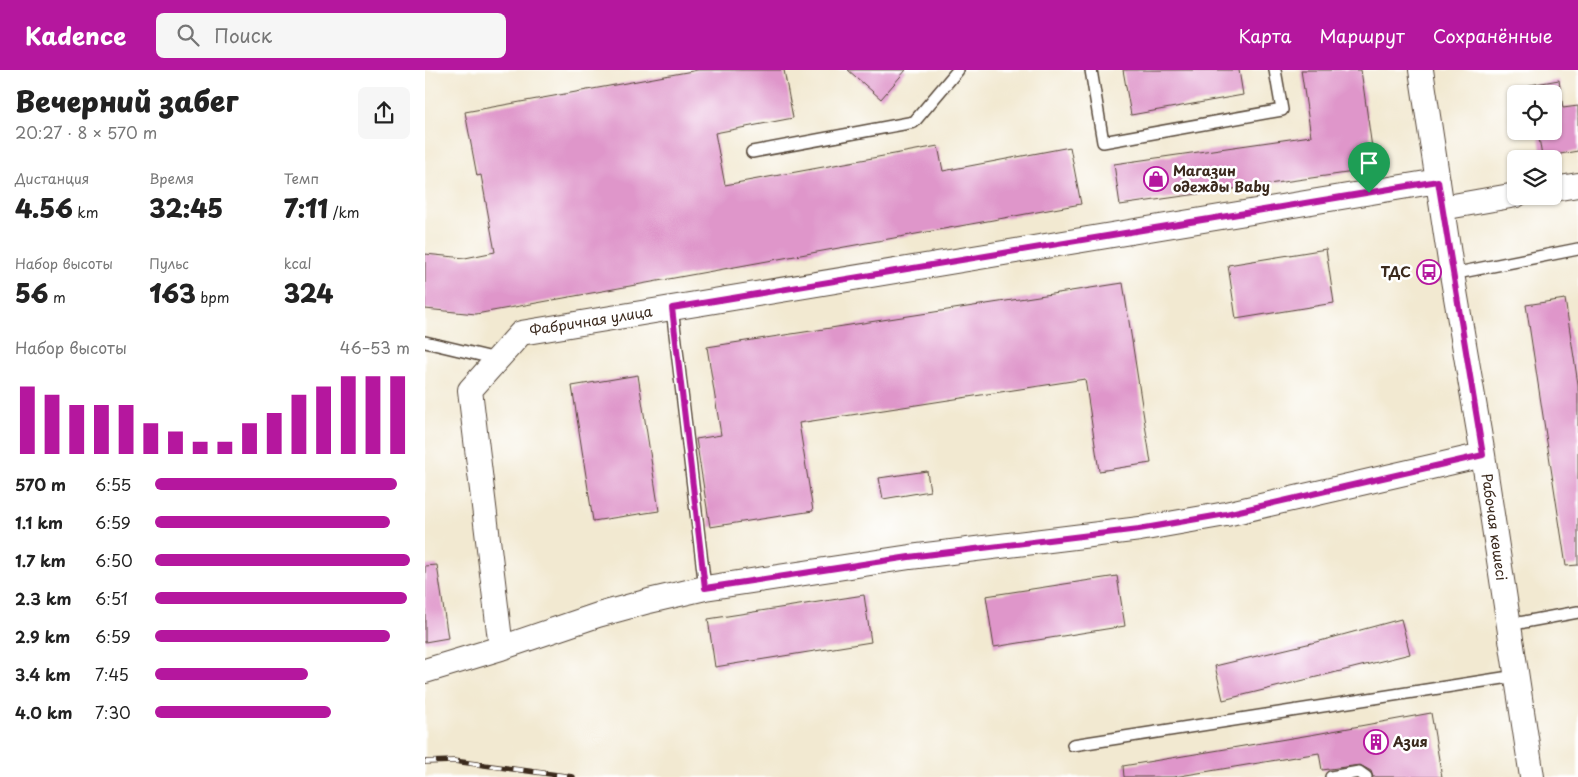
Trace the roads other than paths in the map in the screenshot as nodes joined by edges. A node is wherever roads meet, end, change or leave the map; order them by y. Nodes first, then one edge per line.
1 (957, 70) edge
2 (1091, 70) edge
3 (1275, 70) edge
4 (1421, 70) edge
5 (752, 152) dead end
6 (1438, 181) junction
7 (1578, 185) edge
8 (1562, 188) edge
9 (1507, 197) edge
10 (1442, 208) junction
11 (1578, 249) edge
12 (1452, 274) junction
13 (672, 308) junction
14 (425, 342) edge
15 (497, 359) junction
16 (1483, 455) junction
17 (705, 588) junction
18 (1578, 612) edge
19 (1508, 625) junction
20 (501, 648) junction
21 (425, 671) edge
22 (1516, 676) junction
23 (1073, 745) dead end
24 (1331, 777) edge
25 (1366, 777) edge
26 (1532, 777) edge

1 - 5 lane
2 - 3 lane
4 - 6 street, Рабочая көшесі
6 - 10 street, Рабочая көшесі
6 - 13 street, Фабричная улица
7 - 8 street
9 - 10 street
10 - 12 street, Рабочая көшесі
11 - 12 lane
12 - 16 street, Рабочая көшесі
13 - 15 street, Фабричная улица
13 - 17 lane
14 - 15 lane
15 - 20 street, Фабричная улица
16 - 17 street
16 - 19 street, Рабочая көшесі
17 - 20 street
18 - 19 lane
19 - 22 street, Рабочая көшесі
20 - 21 street
22 - 23 lane
22 - 26 street, Рабочая көшесі
24 - 25 lane

